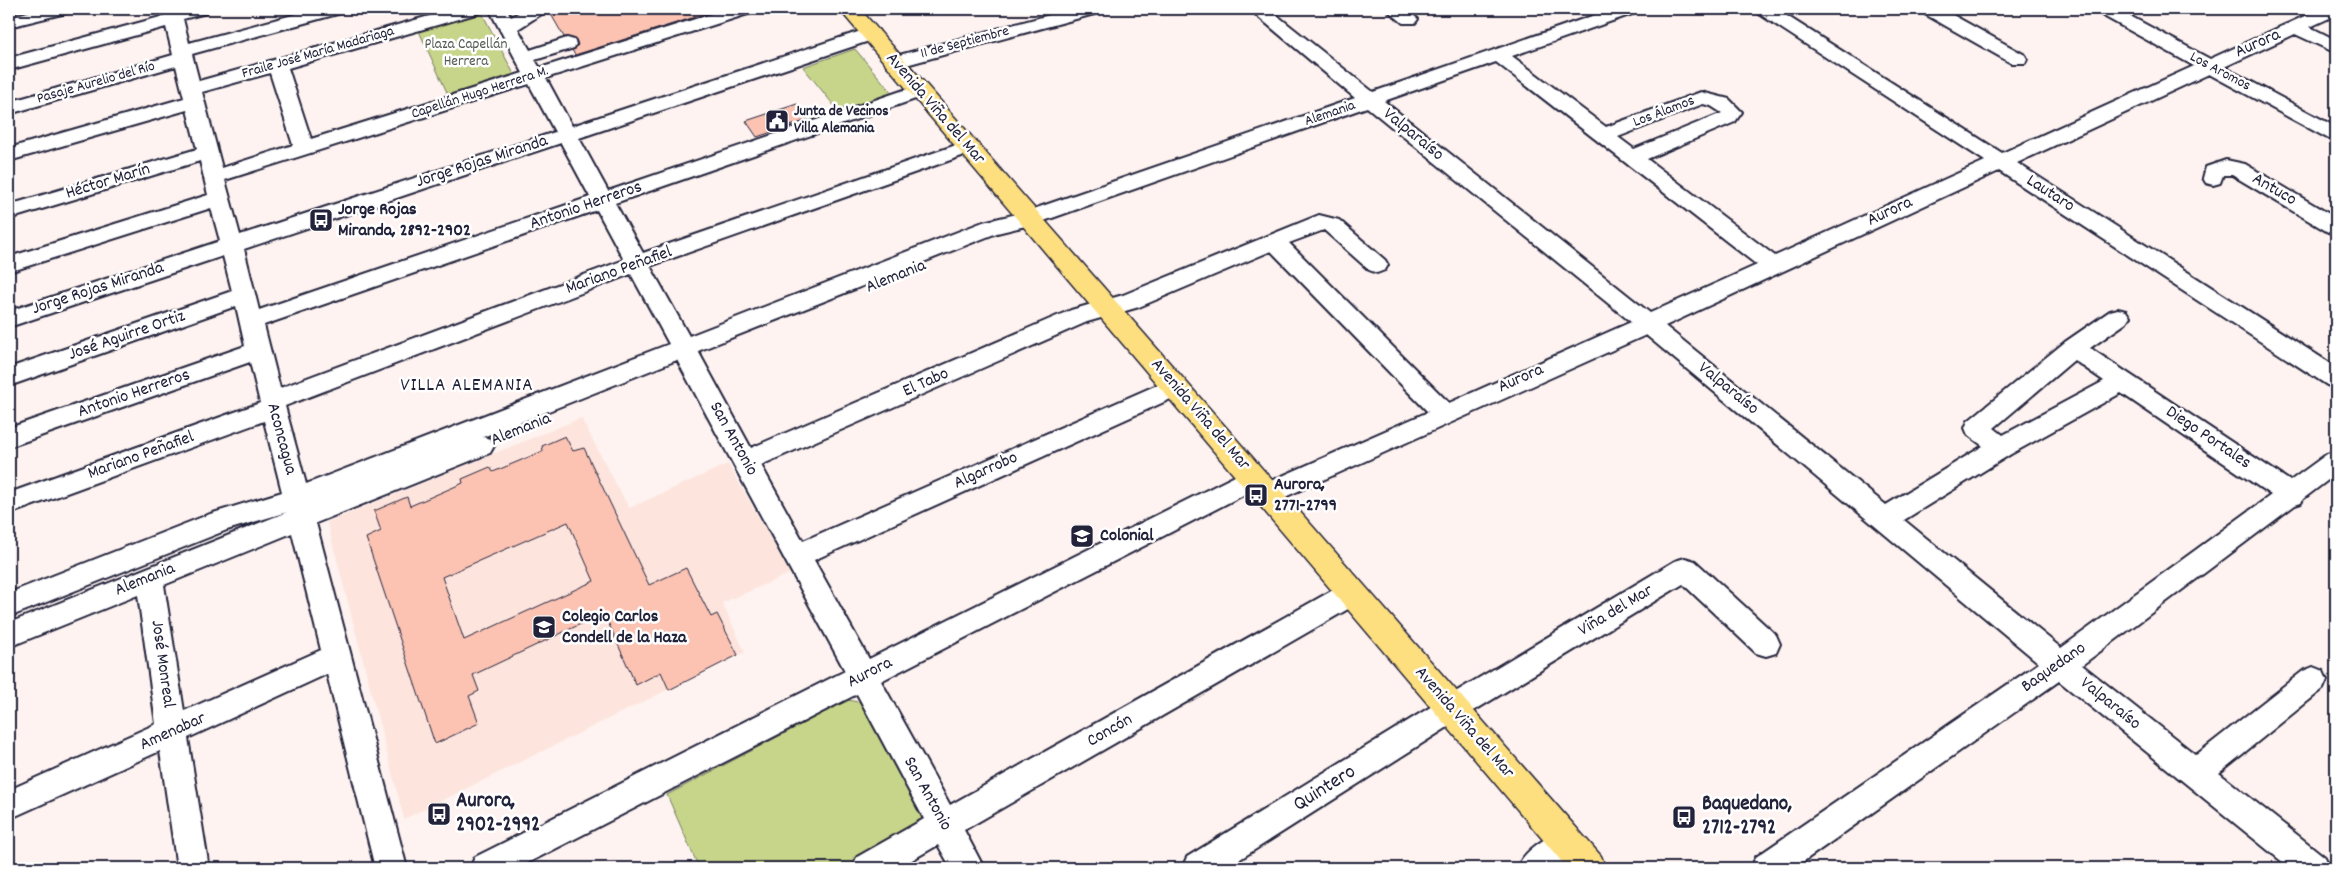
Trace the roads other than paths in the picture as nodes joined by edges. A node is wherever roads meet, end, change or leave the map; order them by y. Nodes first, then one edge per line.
1 (60, 9) edge
2 (200, 9) edge
3 (335, 9) edge
4 (473, 9) edge
5 (537, 9) edge
6 (746, 9) edge
7 (849, 9) edge
8 (1092, 9) edge
9 (1291, 9) edge
10 (1629, 9) edge
11 (1764, 9) edge
12 (1929, 9) edge
13 (2104, 9) edge
14 (1262, 12) edge
15 (173, 15) edge
16 (2313, 15) edge
17 (503, 18) edge
18 (9, 22) edge
19 (871, 34) junction
20 (567, 44) dead end
21 (2336, 47) edge
22 (183, 54) junction
23 (1499, 55) junction
24 (2018, 59) dead end
25 (895, 62) junction
26 (9, 64) edge
27 (277, 64) junction
28 (2209, 66) junction
29 (530, 67) junction
30 (920, 91) junction
31 (193, 95) junction
32 (1370, 100) junction
33 (9, 108) edge
34 (567, 134) junction
35 (2336, 135) edge
36 (1602, 136) junction
37 (969, 147) junction
38 (304, 149) junction
39 (208, 152) junction
40 (9, 155) edge
41 (1631, 158) junction
42 (2000, 161) junction
43 (2213, 178) dead end
44 (217, 188) junction
45 (603, 200) junction
46 (9, 212) edge
47 (1030, 218) junction
48 (2336, 227) edge
49 (1274, 241) junction
50 (232, 245) junction
51 (637, 263) junction
52 (9, 265) edge
53 (1377, 265) dead end
54 (1773, 266) junction
55 (244, 295) junction
56 (1107, 307) junction
57 (2118, 317) dead end
58 (9, 319) edge
59 (251, 321) junction
60 (1648, 324) junction
61 (2073, 348) junction
62 (259, 350) junction
63 (687, 354) junction
64 (9, 377) edge
65 (2336, 379) edge
66 (2124, 381) junction
67 (1175, 386) junction
68 (273, 405) junction
69 (1444, 413) junction
70 (9, 438) edge
71 (2002, 447) junction
72 (745, 461) junction
73 (2336, 461) edge
74 (1261, 486) junction
75 (2292, 496) junction
76 (9, 504) edge
77 (299, 507) junction
78 (1885, 519) junction
79 (797, 556) junction
80 (149, 578) junction
81 (1352, 593) junction
82 (9, 605) edge
83 (9, 635) edge
84 (1766, 644) dead end
85 (337, 656) junction
86 (2061, 664) junction
87 (863, 677) junction
88 (2312, 680) dead end
89 (1452, 709) junction
90 (172, 733) junction
91 (2196, 773) junction
92 (9, 805) edge
93 (945, 826) junction
94 (1568, 843) junction
95 (2311, 867) edge
96 (193, 868) edge
97 (391, 868) edge
98 (486, 868) edge
99 (868, 868) edge
100 (968, 868) edge
101 (1198, 868) edge
102 (1532, 868) edge
103 (1589, 868) edge
104 (1767, 868) edge

1 - 18 street
2 - 15 street
3 - 22 street, Pasaje Aurelio del Río
4 - 27 street, Fraile José María Madariaga
5 - 17 street
6 - 29 street, Capellán Hugo Herrera M.
7 - 19 main road, Avenida Viña del Mar
8 - 25 street, 11 de Septiembre
9 - 14 street
10 - 23 street, Alemania
11 - 42 street, Lautaro
12 - 24 street
13 - 28 street, Los Aromos
14 - 32 street, Valparaíso
15 - 22 street, Aconcagua
15 - 26 street
16 - 21 street
16 - 28 street, Aurora
17 - 29 street, San Antonio
19 - 25 main road, Avenida Viña del Mar
19 - 34 street, Jorge Rojas Miranda
20 - 29 street
22 - 31 street, Aconcagua
22 - 33 street, Pasaje Aurelio del Río
23 - 32 street, Alemania
23 - 36 street, Los Álamos
25 - 30 main road, Avenida Viña del Mar
27 - 31 street, Fraile José María Madariaga
27 - 38 street
28 - 35 street, Los Aromos
28 - 42 street, Aurora
29 - 34 street, San Antonio
29 - 38 street, Capellán Hugo Herrera M.
30 - 37 main road, Avenida Viña del Mar
30 - 45 street, Antonio Herreros
31 - 39 street, Aconcagua
31 - 40 street, Fraile José María Madariaga
32 - 47 street, Alemania
32 - 60 street, Valparaíso
34 - 45 street, San Antonio
34 - 50 street, Jorge Rojas Miranda
36 - 41 street, Los Álamos
36 - 41 street, Los Álamos
37 - 47 main road, Avenida Viña del Mar
37 - 51 street, Mariano Peñafiel
38 - 44 street, Capellán Hugo Herrera M.
39 - 44 street, Aconcagua
39 - 46 street, Héctor Marín
41 - 54 street, Los Álamos
42 - 54 street, Aurora
42 - 65 street, Lautaro
43 - 48 street, Antuco
44 - 50 street, Aconcagua
44 - 52 street, Capellán Hugo Herrera M.
45 - 51 street, San Antonio
45 - 59 street, Antonio Herreros
47 - 56 main road, Avenida Viña del Mar
47 - 63 street, Alemania
49 - 53 street
49 - 56 street
49 - 69 street
50 - 55 street, Aconcagua
50 - 58 street, Jorge Rojas Miranda
51 - 63 street, San Antonio
51 - 68 street, Mariano Peñafiel
54 - 60 street, Aurora
55 - 59 street, Aconcagua
55 - 64 street, José Aguirre Ortiz
56 - 67 main road, Avenida Viña del Mar
56 - 72 street, El Tabo
57 - 61 street
59 - 62 street, Aconcagua
60 - 69 street, Aurora
60 - 78 street, Valparaíso
61 - 66 street, Diego Portales
61 - 71 street
62 - 68 street, Aconcagua
62 - 70 street, Antonio Herreros
63 - 72 street, San Antonio
63 - 77 street, Alemania
66 - 71 street
66 - 75 street, Diego Portales
67 - 74 main road, Avenida Viña del Mar
67 - 79 street, Algarrobo
68 - 76 street, Mariano Peñafiel
68 - 77 street, Aconcagua
69 - 74 street, Aurora
71 - 78 street
72 - 79 street, San Antonio
73 - 75 street, Baquedano
74 - 81 main road, Avenida Viña del Mar
74 - 87 street, Aurora
75 - 86 street, Baquedano
77 - 80 street, Alemania
77 - 82 street, Alemania
77 - 85 street, Aconcagua
78 - 86 street, Valparaíso
79 - 87 street, San Antonio
80 - 83 street, Alemania
80 - 90 street, José Monreal
81 - 89 main road, Avenida Viña del Mar
81 - 93 street, Concón
84 - 89 street, Viña del Mar
85 - 90 street, Amenabar
85 - 97 street, Aconcagua
86 - 91 street, Valparaíso
86 - 104 street, Baquedano
87 - 93 street, San Antonio
87 - 98 street, Aurora
88 - 91 street
89 - 94 main road, Avenida Viña del Mar
89 - 101 street, Quintero
90 - 92 street, Amenabar
90 - 96 street, José Monreal
91 - 95 street, Valparaíso
93 - 99 street, Concón
93 - 100 street, San Antonio
94 - 102 street
94 - 103 main road, Avenida Viña del Mar

